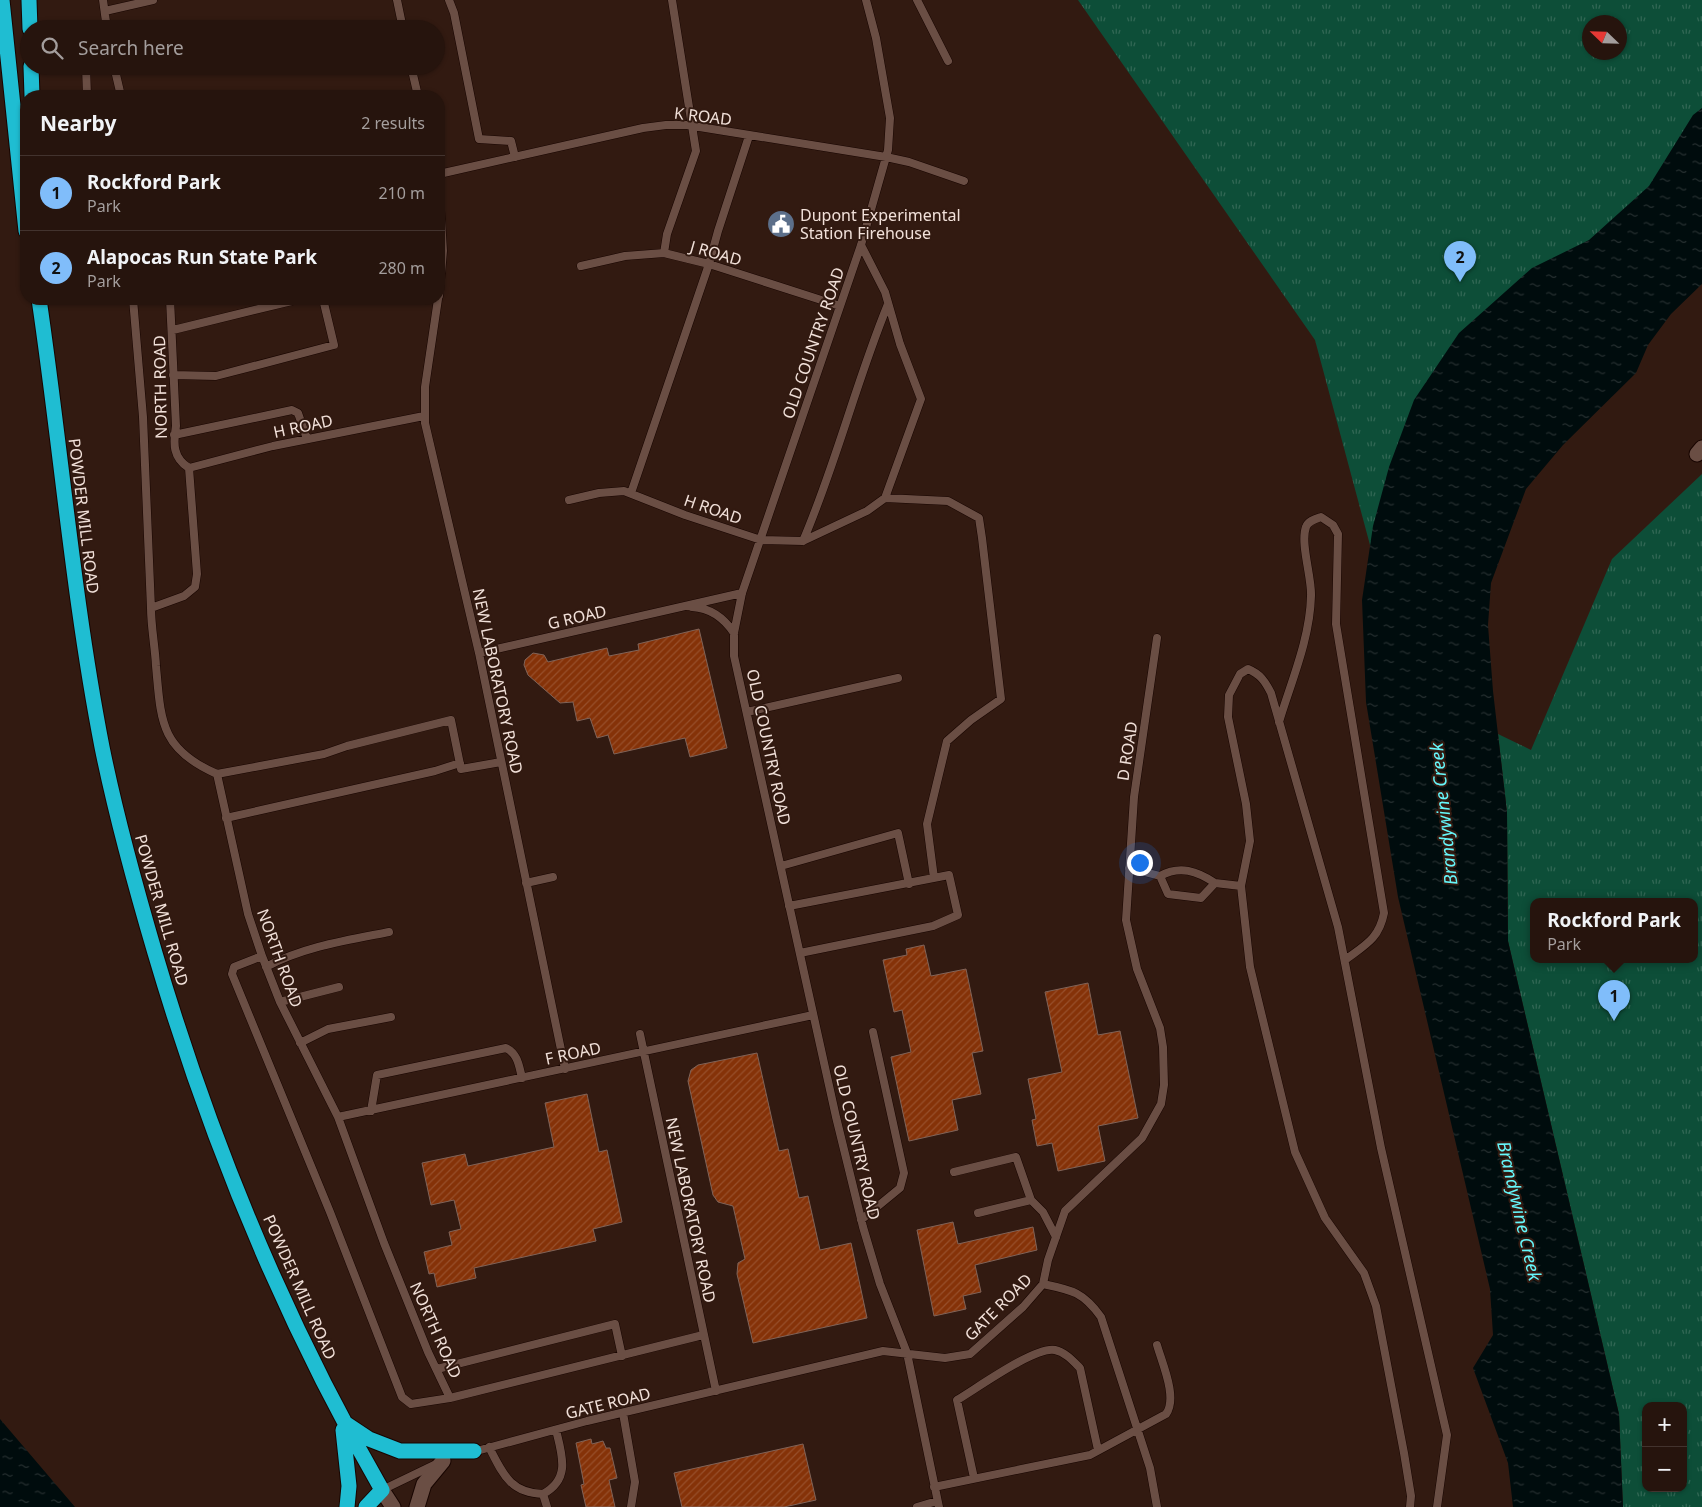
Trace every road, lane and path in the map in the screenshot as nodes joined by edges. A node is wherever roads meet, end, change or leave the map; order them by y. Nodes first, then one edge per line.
1 (2, 0) edge
2 (29, 0) edge
3 (103, 0) edge
4 (153, 0) edge
5 (397, 0) edge
6 (450, 0) edge
7 (672, 0) edge
8 (866, 0) edge
9 (917, 0) edge
10 (105, 11) junction
11 (30, 20) edge
12 (106, 20) edge
13 (401, 20) edge
14 (948, 61) dead end
15 (31, 75) edge
16 (86, 75) edge
17 (116, 75) edge
18 (413, 75) edge
19 (32, 90) edge
20 (87, 90) edge
21 (120, 90) edge
22 (417, 90) edge
23 (694, 127) junction
24 (749, 136) junction
25 (515, 157) junction
26 (886, 157) junction
27 (20, 173) edge
28 (445, 173) edge
29 (964, 181) dead end
30 (861, 245) junction
31 (664, 253) junction
32 (709, 264) junction
33 (581, 266) dead end
34 (888, 304) junction
35 (41, 305) edge
36 (133, 305) edge
37 (171, 305) edge
38 (275, 305) edge
39 (324, 305) edge
40 (437, 305) edge
41 (840, 306) junction
42 (173, 330) junction
43 (173, 375) junction
44 (424, 416) junction
45 (174, 435) junction
46 (307, 439) junction
47 (189, 468) junction
48 (631, 493) junction
49 (885, 498) junction
50 (569, 500) dead end
51 (761, 540) junction
52 (803, 541) junction
53 (742, 593) junction
54 (682, 607) junction
55 (151, 608) junction
56 (734, 633) junction
57 (1157, 638) dead end
58 (479, 653) junction
59 (898, 678) dead end
60 (747, 712) junction
61 (1279, 722) junction
62 (502, 762) junction
63 (460, 763) junction
64 (217, 774) junction
65 (226, 818) junction
66 (781, 866) junction
67 (1129, 868) junction
68 (1160, 876) junction
69 (553, 877) dead end
70 (934, 878) junction
71 (526, 883) junction
72 (1215, 883) junction
73 (909, 884) junction
74 (1241, 886) junction
75 (789, 906) junction
76 (389, 932) dead end
77 (800, 953) junction
78 (262, 956) junction
79 (1345, 960) junction
80 (266, 967) junction
81 (339, 987) dead end
82 (280, 1002) junction
83 (813, 1015) junction
84 (391, 1017) dead end
85 (874, 1032) dead end
86 (640, 1034) dead end
87 (300, 1043) junction
88 (644, 1052) junction
89 (565, 1069) junction
90 (522, 1078) junction
91 (372, 1111) junction
92 (338, 1117) junction
93 (954, 1172) dead end
94 (1031, 1200) junction
95 (978, 1214) dead end
96 (861, 1220) junction
97 (1056, 1237) junction
98 (1044, 1284) junction
99 (704, 1335) junction
100 (1157, 1345) dead end
101 (907, 1353) junction
102 (622, 1356) junction
103 (436, 1369) junction
104 (716, 1391) junction
105 (450, 1398) junction
106 (623, 1413) junction
107 (342, 1421) junction
108 (1136, 1428) junction
109 (556, 1430) junction
110 (489, 1447) junction
111 (1098, 1450) junction
112 (474, 1451) junction
113 (442, 1461) junction
114 (974, 1478) junction
115 (934, 1487) junction
116 (382, 1490) junction
117 (543, 1494) junction
118 (938, 1504) edge
119 (347, 1507) edge
120 (366, 1507) edge
121 (393, 1507) edge
122 (417, 1507) edge
123 (547, 1507) edge
124 (630, 1507) edge
125 (917, 1507) edge
126 (1157, 1507) edge
127 (1410, 1507) edge
128 (1437, 1507) edge

1 - 27 highway
2 - 11 highway
3 - 10 lane
4 - 10 lane
5 - 13 lane
6 - 25 lane
7 - 23 lane
8 - 26 lane, OLD COUNTRY ROAD
9 - 14 lane
10 - 12 lane
15 - 19 highway
16 - 20 lane
17 - 21 lane
18 - 22 lane
23 - 24 lane, K ROAD
23 - 25 lane, K ROAD
23 - 31 lane
24 - 26 lane, K ROAD
24 - 32 lane
25 - 28 lane, K ROAD
26 - 29 lane, K ROAD
26 - 30 lane, OLD COUNTRY ROAD
30 - 34 lane
30 - 41 lane, OLD COUNTRY ROAD
31 - 32 lane, J ROAD
31 - 33 lane, J ROAD
32 - 41 lane, J ROAD
32 - 48 lane
34 - 49 lane
34 - 52 lane
35 - 107 highway, POWDER MILL ROAD
36 - 55 lane
37 - 42 lane, NORTH ROAD
38 - 42 lane
39 - 43 lane
40 - 44 lane, NEW LABORATORY ROAD
41 - 51 lane, OLD COUNTRY ROAD
42 - 43 lane, NORTH ROAD
43 - 45 lane, NORTH ROAD
44 - 46 lane, H ROAD
44 - 58 lane, NEW LABORATORY ROAD
45 - 46 lane
45 - 47 lane, NORTH ROAD
46 - 47 lane, H ROAD
47 - 55 lane
48 - 50 lane, H ROAD
48 - 51 lane, H ROAD
49 - 52 lane
49 - 70 lane
51 - 52 lane, H ROAD
51 - 53 lane, OLD COUNTRY ROAD
53 - 54 lane, G ROAD
53 - 56 lane, OLD COUNTRY ROAD
54 - 56 lane
54 - 58 lane, G ROAD
55 - 64 lane
56 - 60 lane, OLD COUNTRY ROAD
57 - 67 lane, D ROAD
58 - 62 lane, NEW LABORATORY ROAD
59 - 60 lane
60 - 66 lane, OLD COUNTRY ROAD
61 - 74 lane
61 - 79 lane
61 - 79 lane
62 - 63 lane
62 - 71 lane, NEW LABORATORY ROAD
63 - 64 lane
63 - 65 lane
64 - 65 lane, NORTH ROAD
65 - 78 lane, NORTH ROAD
66 - 73 lane
66 - 75 lane, OLD COUNTRY ROAD
67 - 68 lane
67 - 97 lane, GATE ROAD
68 - 72 lane
68 - 72 lane
69 - 71 lane
70 - 73 lane
70 - 77 lane
71 - 89 lane, NEW LABORATORY ROAD
72 - 74 lane
73 - 75 lane
74 - 127 lane
75 - 77 lane, OLD COUNTRY ROAD
76 - 80 lane
77 - 83 lane, OLD COUNTRY ROAD
78 - 80 lane, NORTH ROAD
78 - 105 lane
79 - 128 lane
80 - 82 lane, NORTH ROAD
81 - 82 lane
82 - 87 lane, NORTH ROAD
83 - 88 lane, F ROAD
83 - 96 lane, OLD COUNTRY ROAD
84 - 87 lane
85 - 96 lane
86 - 88 lane, NEW LABORATORY ROAD
87 - 92 lane, NORTH ROAD
88 - 89 lane, F ROAD
88 - 99 lane, NEW LABORATORY ROAD
89 - 90 lane, F ROAD
90 - 91 lane, F ROAD
90 - 91 lane
91 - 92 lane, F ROAD
92 - 103 lane, NORTH ROAD
93 - 94 lane
94 - 95 lane
94 - 97 lane
96 - 101 lane, OLD COUNTRY ROAD
97 - 98 lane, GATE ROAD
98 - 101 lane, GATE ROAD
98 - 108 lane
99 - 102 lane, NORTH ROAD
99 - 104 lane, NEW LABORATORY ROAD
100 - 108 lane
101 - 104 lane, GATE ROAD
101 - 115 lane, OLD COUNTRY ROAD
102 - 103 lane
102 - 105 lane, NORTH ROAD
103 - 105 lane, NORTH ROAD
104 - 106 lane, GATE ROAD
106 - 109 lane, GATE ROAD
106 - 124 lane
107 - 112 highway
107 - 116 highway, POWDER MILL ROAD
107 - 119 highway
108 - 111 lane
108 - 126 lane
109 - 110 lane, GATE ROAD
109 - 117 lane
110 - 112 lane, GATE ROAD
110 - 117 lane
111 - 114 lane
111 - 114 lane
112 - 113 lane, GATE ROAD
113 - 116 lane, GATE ROAD
113 - 122 street
114 - 115 lane
115 - 118 lane, OLD COUNTRY ROAD
116 - 120 highway
116 - 121 street
117 - 123 lane
118 - 125 lane

